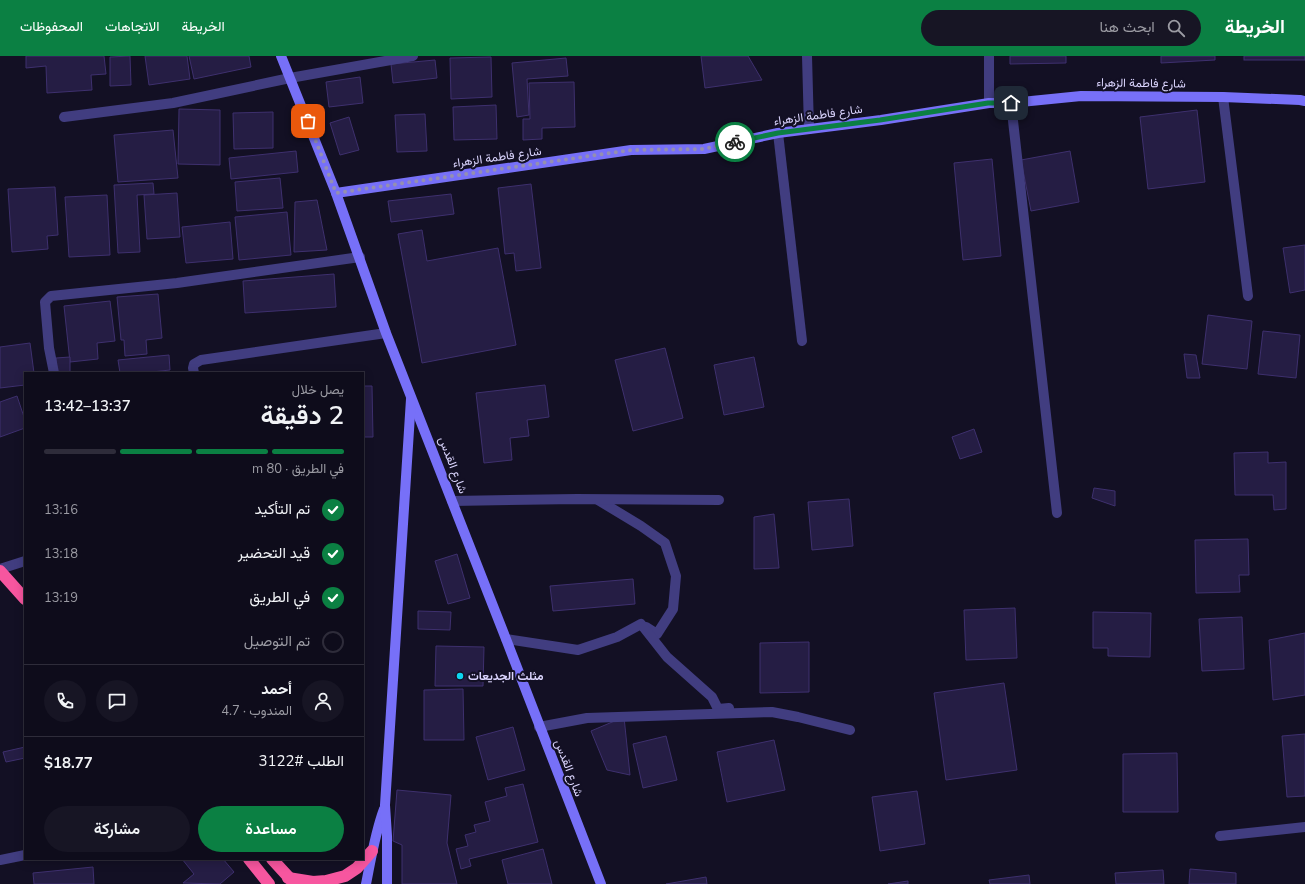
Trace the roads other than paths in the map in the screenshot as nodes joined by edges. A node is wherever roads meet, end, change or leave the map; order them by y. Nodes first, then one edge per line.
1 (282, 56) edge
2 (413, 56) edge
3 (807, 56) edge
4 (989, 56) edge
5 (290, 78) junction
6 (1224, 97) junction
7 (1305, 101) edge
8 (988, 103) junction
9 (1011, 103) junction
10 (64, 117) dead end
11 (809, 129) junction
12 (778, 133) junction
13 (336, 193) junction
14 (360, 257) junction
15 (1248, 296) dead end
16 (386, 333) junction
17 (802, 341) dead end
18 (54, 372) edge
19 (194, 372) edge
20 (411, 395) junction
21 (598, 500) junction
22 (719, 500) dead end
23 (452, 501) junction
24 (1057, 513) dead end
25 (24, 561) edge
26 (0, 570) edge
27 (24, 598) edge
28 (641, 624) junction
29 (506, 639) junction
30 (772, 712) junction
31 (539, 726) junction
32 (850, 730) dead end
33 (385, 805) junction
34 (1305, 827) edge
35 (1220, 836) dead end
36 (372, 851) junction
37 (24, 854) edge
38 (0, 860) edge
39 (250, 860) edge
40 (273, 860) edge
41 (291, 881) edge
42 (269, 884) edge
43 (366, 884) edge
44 (387, 884) edge
45 (600, 884) edge

1 - 5 street, شارع القدس
2 - 5 street
3 - 11 street
4 - 8 street
5 - 10 street
5 - 13 street, شارع القدس
6 - 7 street, شارع فاطمة الزهراء
6 - 9 street, شارع فاطمة الزهراء
6 - 15 street
8 - 9 street, شارع فاطمة الزهراء
8 - 11 street, شارع فاطمة الزهراء
9 - 24 street
11 - 12 street, شارع فاطمة الزهراء
12 - 13 street, شارع فاطمة الزهراء
12 - 17 street
13 - 14 street, شارع القدس
14 - 16 street, شارع القدس
14 - 18 street
16 - 19 street
16 - 20 street, شارع القدس
20 - 23 street, شارع القدس
20 - 33 street
21 - 22 street
21 - 23 street
21 - 28 street
23 - 29 street, شارع القدس
25 - 26 street
26 - 27 highway
28 - 29 street
28 - 30 street
29 - 31 street, شارع القدس
30 - 31 street
30 - 32 street
31 - 45 street, شارع القدس
33 - 36 street
33 - 44 street
34 - 35 street
36 - 41 highway
36 - 43 street
37 - 38 street
39 - 42 highway
40 - 41 highway

